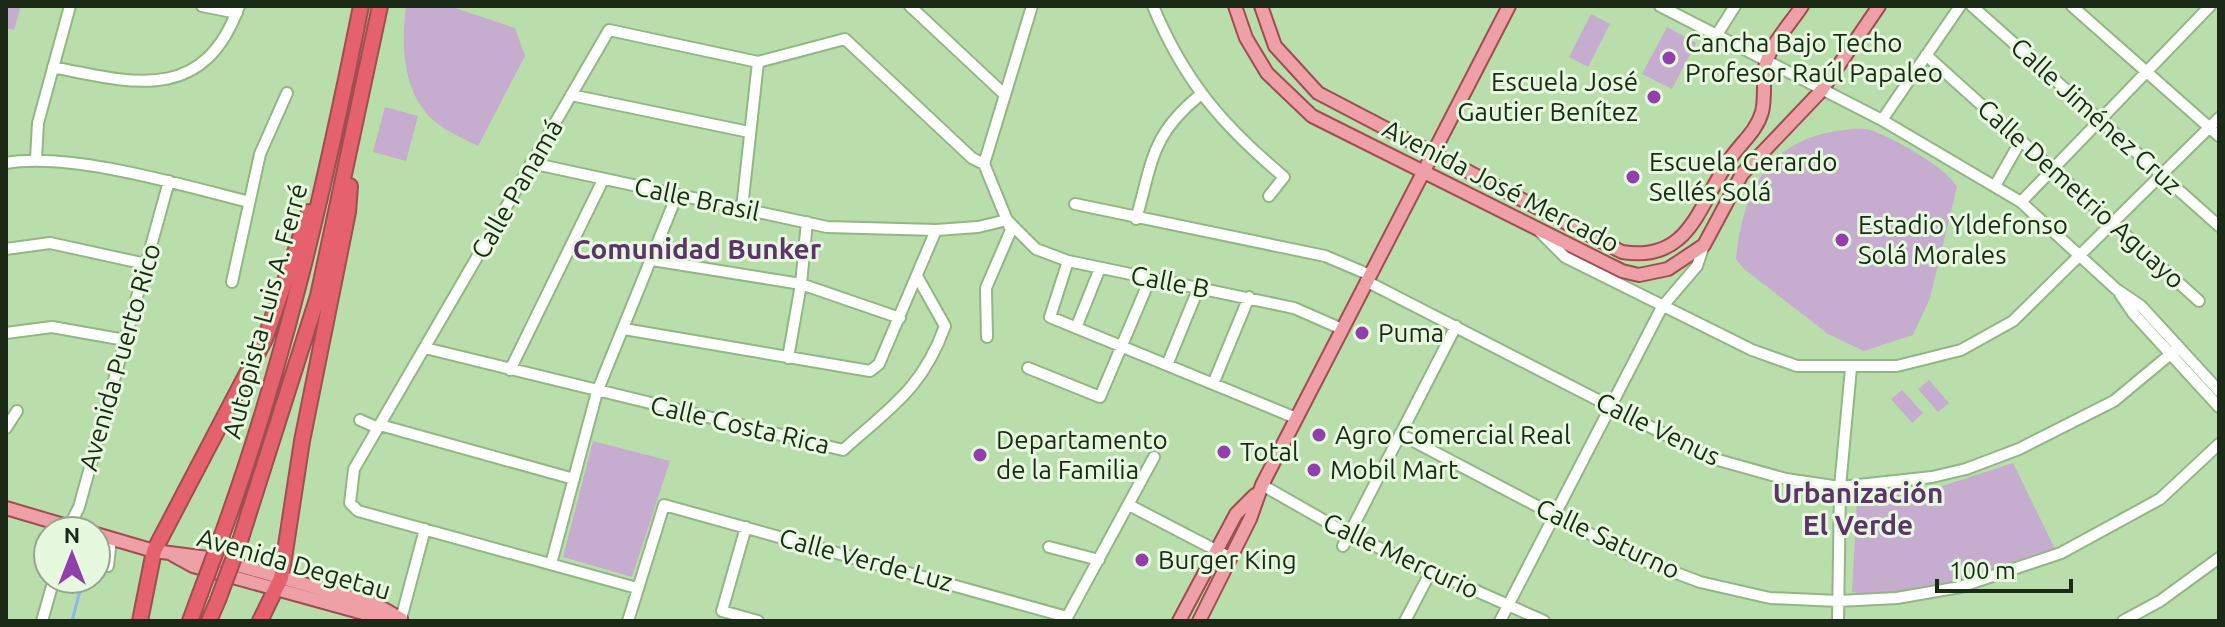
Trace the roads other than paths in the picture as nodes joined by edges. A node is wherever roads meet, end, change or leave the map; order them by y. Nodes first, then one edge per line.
1 (70, 6) edge
2 (202, 6) edge
3 (361, 6) edge
4 (380, 6) edge
5 (910, 6) edge
6 (1153, 6) edge
7 (1235, 6) edge
8 (1261, 6) edge
9 (1509, 6) edge
10 (1660, 6) edge
11 (1735, 6) edge
12 (1802, 6) edge
13 (1879, 6) edge
14 (1960, 6) edge
15 (1972, 6) edge
16 (2072, 6) edge
17 (2209, 6) edge
18 (1028, 8) edge
19 (238, 9) edge
20 (2219, 14) edge
21 (1716, 36) junction
22 (1926, 55) junction
23 (758, 62) junction
24 (1766, 62) junction
25 (53, 67) junction
26 (2147, 72) junction
27 (1822, 90) junction
28 (287, 93) dead end
29 (1004, 94) junction
30 (571, 95) junction
31 (1200, 95) junction
32 (1763, 110) junction
33 (2219, 118) edge
34 (1882, 120) junction
35 (2101, 120) junction
36 (1784, 128) junction
37 (2210, 128) junction
38 (749, 132) junction
39 (335, 136) junction
40 (2219, 136) edge
41 (2021, 140) junction
42 (352, 150) junction
43 (1432, 153) junction
44 (36, 158) junction
45 (6, 163) edge
46 (531, 163) junction
47 (984, 164) junction
48 (2055, 168) junction
49 (1423, 172) junction
50 (2164, 175) junction
51 (603, 180) junction
52 (169, 181) junction
53 (1995, 186) junction
54 (677, 195) junction
55 (1269, 196) dead end
56 (249, 202) junction
57 (2021, 202) junction
58 (1075, 204) dead end
59 (742, 208) junction
60 (1136, 219) junction
61 (1007, 220) junction
62 (807, 222) junction
63 (2115, 223) junction
64 (2219, 226) edge
65 (1537, 229) junction
66 (936, 230) junction
67 (1704, 245) junction
68 (6, 249) edge
69 (2080, 256) junction
70 (652, 260) junction
71 (1068, 261) junction
72 (146, 264) junction
73 (1100, 268) junction
74 (918, 278) junction
75 (1368, 278) junction
76 (1150, 279) junction
77 (232, 282) dead end
78 (801, 284) junction
79 (1199, 287) junction
80 (1249, 297) junction
81 (2199, 301) dead end
82 (1662, 307) junction
83 (900, 318) junction
84 (1456, 326) junction
85 (1076, 328) junction
86 (624, 329) junction
87 (1342, 329) junction
88 (6, 333) edge
89 (987, 337) dead end
90 (125, 340) junction
91 (1122, 346) junction
92 (425, 348) junction
93 (2175, 350) junction
94 (788, 358) junction
95 (1167, 365) junction
96 (1028, 368) dead end
97 (1851, 368) junction
98 (510, 370) junction
99 (1213, 384) junction
100 (2219, 391) edge
101 (597, 392) junction
102 (1609, 407) junction
103 (2219, 407) edge
104 (17, 411) dead end
105 (1296, 418) junction
106 (360, 420) dead end
107 (379, 427) junction
108 (6, 428) edge
109 (1400, 434) junction
110 (2219, 444) edge
111 (1154, 457) dead end
112 (574, 479) junction
113 (1840, 487) junction
114 (1260, 488) junction
115 (1129, 505) junction
116 (6, 508) edge
117 (75, 515) edge
118 (1555, 515) junction
119 (32, 517) edge
120 (746, 527) junction
121 (425, 529) junction
122 (1348, 534) junction
123 (112, 539) edge
124 (1343, 546) dead end
125 (1049, 547) dead end
126 (1215, 550) junction
127 (154, 551) junction
128 (1231, 558) junction
129 (2219, 558) edge
130 (1099, 560) junction
131 (551, 564) junction
132 (1431, 571) junction
133 (279, 583) junction
134 (637, 588) junction
135 (49, 595) edge
136 (1838, 601) junction
137 (1508, 606) junction
138 (1066, 619) edge
139 (404, 620) edge
140 (42, 621) edge
141 (140, 621) edge
142 (190, 621) edge
143 (209, 621) edge
144 (260, 621) edge
145 (628, 621) edge
146 (758, 621) edge
147 (1179, 621) edge
148 (1199, 621) edge
149 (1405, 621) edge
150 (1500, 621) edge
151 (1544, 621) edge
152 (1838, 621) edge
153 (2123, 621) edge

1 - 25 street
2 - 19 street
3 - 39 highway, Autopista Luis A. Ferré
4 - 42 highway, Autopista Luis A. Ferré
5 - 29 street
6 - 31 street
7 - 49 main road, Avenida José Mercado
8 - 43 main road, Avenida José Mercado
9 - 43 main road
10 - 21 street
11 - 21 street
12 - 24 main road
13 - 27 main road, Avenida José Mercado
14 - 22 street
15 - 35 street, Calle Jiménez Cruz
16 - 26 street
17 - 20 street
17 - 26 street
18 - 29 street
19 - 25 street
21 - 24 street
22 - 34 street
22 - 41 street, Calle Demetrio Aguayo
23 - 30 street, Calle Panamá
23 - 38 street
23 - 47 street
24 - 27 street
24 - 32 main road, Avenida José Mercado
25 - 44 street
26 - 35 street
26 - 37 street
27 - 34 street
27 - 36 main road, Avenida José Mercado
28 - 56 street
29 - 47 street
30 - 38 street
30 - 46 street, Calle Panamá
31 - 55 street
31 - 60 street
32 - 36 main road
32 - 43 main road, Avenida José Mercado
33 - 37 street
34 - 53 street
35 - 48 street
35 - 50 street, Calle Jiménez Cruz
36 - 67 main road, Avenida José Mercado
37 - 40 street
37 - 50 street
38 - 59 street
39 - 127 highway
39 - 142 highway, Autopista Luis A. Ferré, bridge
41 - 48 street, Calle Demetrio Aguayo
41 - 53 street
42 - 133 highway
42 - 143 highway, Autopista Luis A. Ferré, bridge
43 - 49 main road
44 - 45 street
44 - 52 street
46 - 51 street, Calle Brasil
46 - 92 street, Calle Panamá
47 - 61 street
48 - 57 street
48 - 63 street, Calle Demetrio Aguayo
49 - 65 main road, Avenida José Mercado
49 - 75 main road
50 - 63 street
50 - 64 street, Calle Jiménez Cruz
51 - 54 street, Calle Brasil
51 - 98 street
52 - 56 street
52 - 72 street, Avenida Puerto Rico
53 - 57 street
54 - 59 street, Calle Brasil
54 - 70 street
56 - 77 street
57 - 69 street
58 - 60 street, Calle Venus
59 - 62 street, Calle Brasil
60 - 75 street, Calle Venus
61 - 66 street, Calle Brasil
61 - 71 street, Calle B
61 - 89 street
62 - 66 street, Calle Brasil
62 - 78 street
63 - 69 street
63 - 81 street, Calle Demetrio Aguayo
65 - 67 main road, Avenida José Mercado
65 - 82 street
66 - 74 street
67 - 82 street
68 - 72 street
69 - 93 street
69 - 97 street
70 - 78 street
70 - 86 street
71 - 73 street, Calle B
71 - 85 street
72 - 90 street, Avenida Puerto Rico
73 - 76 street, Calle B
73 - 85 street
74 - 83 street
74 - 101 street, Calle Costa Rica
75 - 84 street, Calle Venus
75 - 87 main road
76 - 79 street, Calle B
76 - 91 street
78 - 83 street
78 - 94 street
79 - 80 street, Calle B
79 - 95 street
80 - 87 street, Calle B
80 - 99 street
82 - 97 street
82 - 102 street
83 - 94 street
84 - 102 street, Calle Venus
84 - 109 street
85 - 91 street
86 - 94 street
86 - 101 street
87 - 105 main road
88 - 90 street
90 - 117 street, Avenida Puerto Rico
91 - 95 street
91 - 96 street
92 - 98 street, Calle Costa Rica
92 - 107 street, Calle Panamá
93 - 100 street
93 - 103 street
93 - 113 street, Calle Venus
95 - 99 street
97 - 113 street
98 - 101 street, Calle Costa Rica
99 - 105 street
101 - 112 street
102 - 113 street, Calle Venus
102 - 118 street
104 - 108 street
105 - 114 main road
106 - 107 street
107 - 112 street
107 - 121 street, Calle Panamá
109 - 118 street, Calle Saturno
109 - 122 street
110 - 136 street, Calle Saturno
111 - 115 street
112 - 131 street
113 - 136 street
114 - 122 street, Calle Mercurio
114 - 126 main road
114 - 128 main road
115 - 126 street
115 - 130 street
116 - 119 main road
118 - 136 street, Calle Saturno
118 - 137 street
120 - 134 street, Calle Verde Luz
120 - 138 street, Calle Verde Luz
120 - 146 street
121 - 131 street
121 - 139 street
122 - 124 street
122 - 132 street, Calle Mercurio
123 - 127 main road, Avenida Degetau
125 - 130 street
126 - 128 street
126 - 147 main road
127 - 133 main road, Avenida Degetau
127 - 141 highway
128 - 148 main road
129 - 153 street
130 - 138 street
131 - 134 street
132 - 137 street, Calle Mercurio
132 - 149 street
133 - 139 main road, Avenida Degetau
133 - 144 highway
134 - 145 street
135 - 140 street
136 - 152 street
137 - 150 street
137 - 151 street, Calle Mercurio

